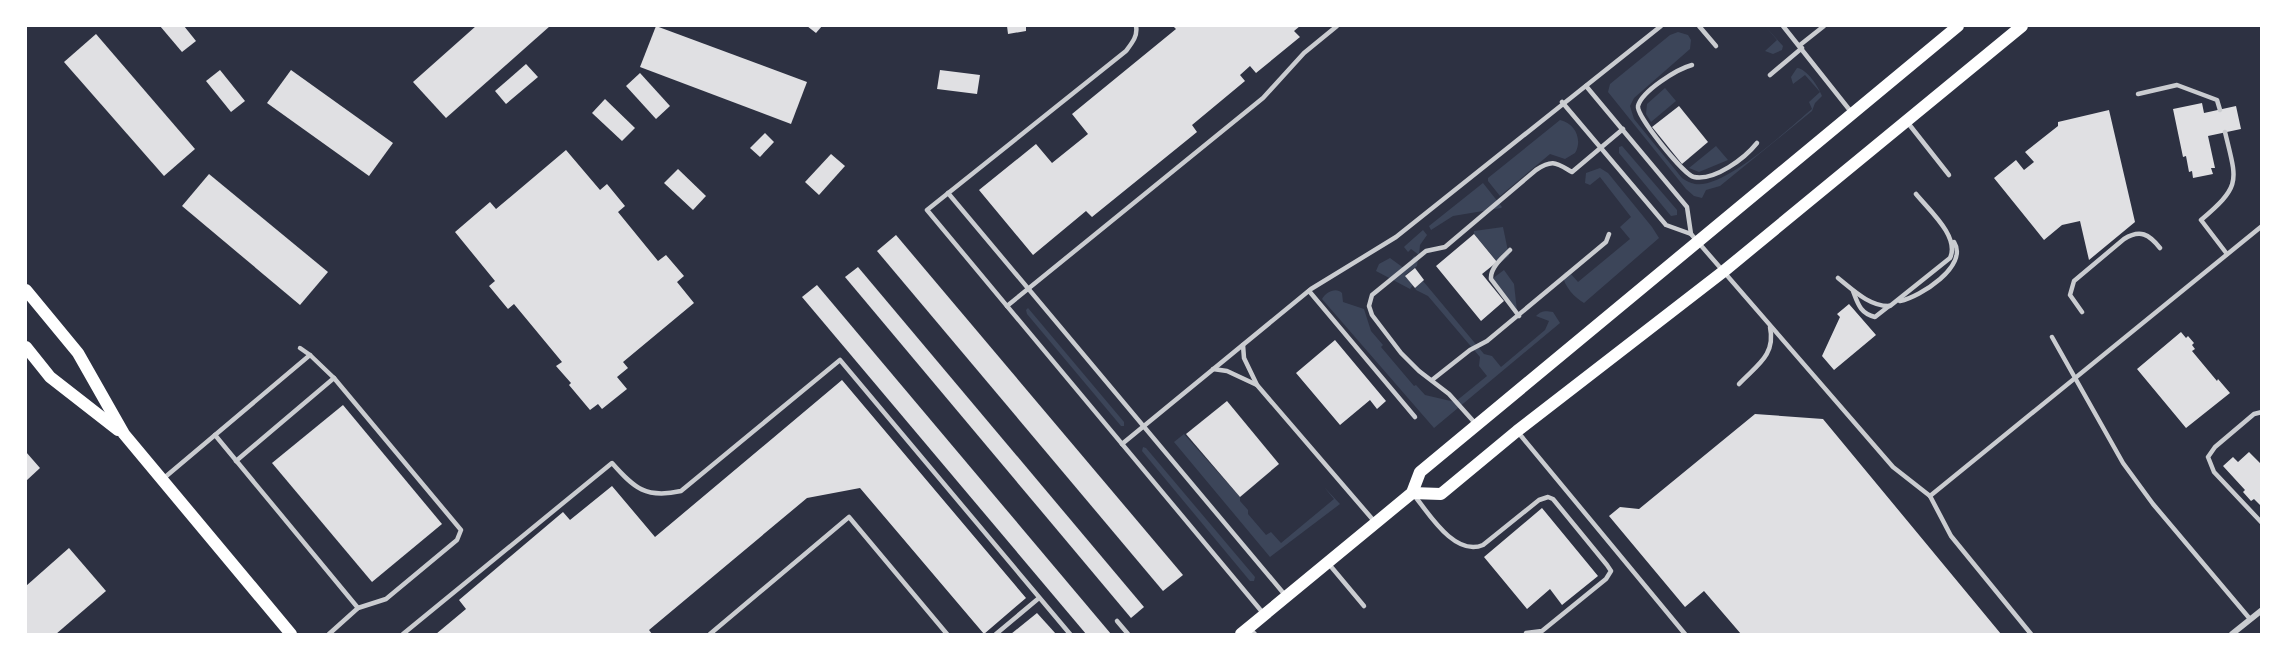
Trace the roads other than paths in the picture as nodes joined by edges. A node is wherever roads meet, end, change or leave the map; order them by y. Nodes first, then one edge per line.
1 (1136, 26) edge
2 (1337, 26) edge
3 (1661, 26) edge
4 (1699, 26) edge
5 (1783, 26) edge
6 (1824, 26) edge
7 (1958, 26) edge
8 (2022, 26) edge
9 (1716, 46) dead end
10 (1801, 47) junction
11 (1692, 65) dead end
12 (1770, 75) dead end
13 (1586, 86) junction
14 (2138, 94) dead end
15 (1562, 102) junction
16 (2220, 110) dead end
17 (1852, 113) junction
18 (1906, 120) junction
19 (1623, 129) junction
20 (2225, 132) dead end
21 (1757, 143) dead end
22 (1600, 148) junction
23 (1949, 176) dead end
24 (948, 193) junction
25 (1916, 194) dead end
26 (2262, 226) edge
27 (1609, 234) dead end
28 (1949, 235) junction
29 (1694, 238) junction
30 (2160, 248) dead end
31 (1510, 250) dead end
32 (2227, 254) junction
33 (1724, 271) junction
34 (1838, 278) dead end
35 (26, 290) edge
36 (1029, 290) junction
37 (1309, 291) junction
38 (1853, 291) junction
39 (1897, 301) junction
40 (1007, 306) junction
41 (1890, 306) junction
42 (2082, 312) dead end
43 (1519, 316) junction
44 (1769, 324) junction
45 (2052, 337) dead end
46 (1243, 344) junction
47 (26, 347) edge
48 (300, 348) dead end
49 (310, 355) junction
50 (1213, 369) junction
51 (2075, 376) junction
52 (334, 378) junction
53 (1432, 380) junction
54 (1739, 384) dead end
55 (1257, 385) junction
56 (2262, 412) edge
57 (1415, 417) dead end
58 (1476, 425) junction
59 (1144, 427) junction
60 (1517, 431) junction
61 (124, 434) junction
62 (215, 435) junction
63 (1122, 444) junction
64 (236, 460) junction
65 (161, 480) junction
66 (1412, 493) junction
67 (1930, 496) junction
68 (1376, 523) junction
69 (2262, 524) edge
70 (1328, 563) junction
71 (1286, 597) junction
72 (1039, 598) junction
73 (1364, 606) dead end
74 (358, 608) junction
75 (2262, 609) edge
76 (1264, 615) junction
77 (2250, 619) junction
78 (1117, 621) dead end
79 (1248, 632) edge
80 (1526, 633) edge
81 (291, 634) edge
82 (329, 634) edge
83 (403, 634) edge
84 (710, 634) edge
85 (947, 634) edge
86 (996, 634) edge
87 (1070, 634) edge
88 (1128, 634) edge
89 (1685, 634) edge
90 (2031, 634) edge
91 (2232, 634) edge

1 - 24 lane
2 - 36 lane
3 - 13 lane
4 - 9 lane
5 - 10 lane
6 - 10 lane
7 - 17 main road
8 - 18 main road
10 - 12 lane
10 - 17 lane
11 - 21 lane
13 - 15 lane
13 - 19 lane
14 - 16 lane
15 - 22 lane
15 - 37 lane
17 - 29 main road
18 - 23 lane
18 - 33 main road
19 - 22 lane
19 - 29 lane
20 - 32 lane
22 - 29 lane
22 - 53 lane
24 - 36 lane
24 - 40 lane
25 - 28 lane
26 - 32 lane
27 - 43 lane
28 - 39 lane
28 - 39 lane
29 - 33 lane
29 - 58 main road
30 - 42 lane
31 - 43 lane
32 - 51 lane
33 - 44 lane
33 - 60 main road
34 - 38 lane
35 - 61 main road
36 - 40 lane
36 - 59 lane
37 - 46 lane
37 - 57 lane
38 - 41 lane
38 - 41 lane
39 - 41 lane
40 - 63 lane
43 - 53 lane
44 - 54 lane
44 - 67 lane
45 - 51 lane
46 - 50 lane
46 - 55 lane
47 - 61 main road
48 - 49 lane
49 - 52 lane
49 - 62 lane
50 - 55 lane
50 - 59 lane
51 - 67 lane
51 - 77 lane
52 - 64 lane
52 - 74 lane
53 - 58 lane
55 - 68 lane
56 - 69 lane
58 - 66 main road
59 - 63 lane
59 - 71 lane
60 - 66 main road
60 - 89 lane
61 - 65 main road
62 - 64 lane
62 - 65 lane
63 - 76 lane
64 - 74 lane
65 - 81 main road
66 - 68 main road
66 - 80 lane
67 - 90 lane
68 - 70 main road
70 - 71 main road
70 - 73 lane
71 - 76 main road
72 - 83 lane
72 - 86 lane
72 - 87 lane
74 - 82 lane
75 - 77 street
76 - 79 main road
77 - 91 street
78 - 88 lane
84 - 85 lane

